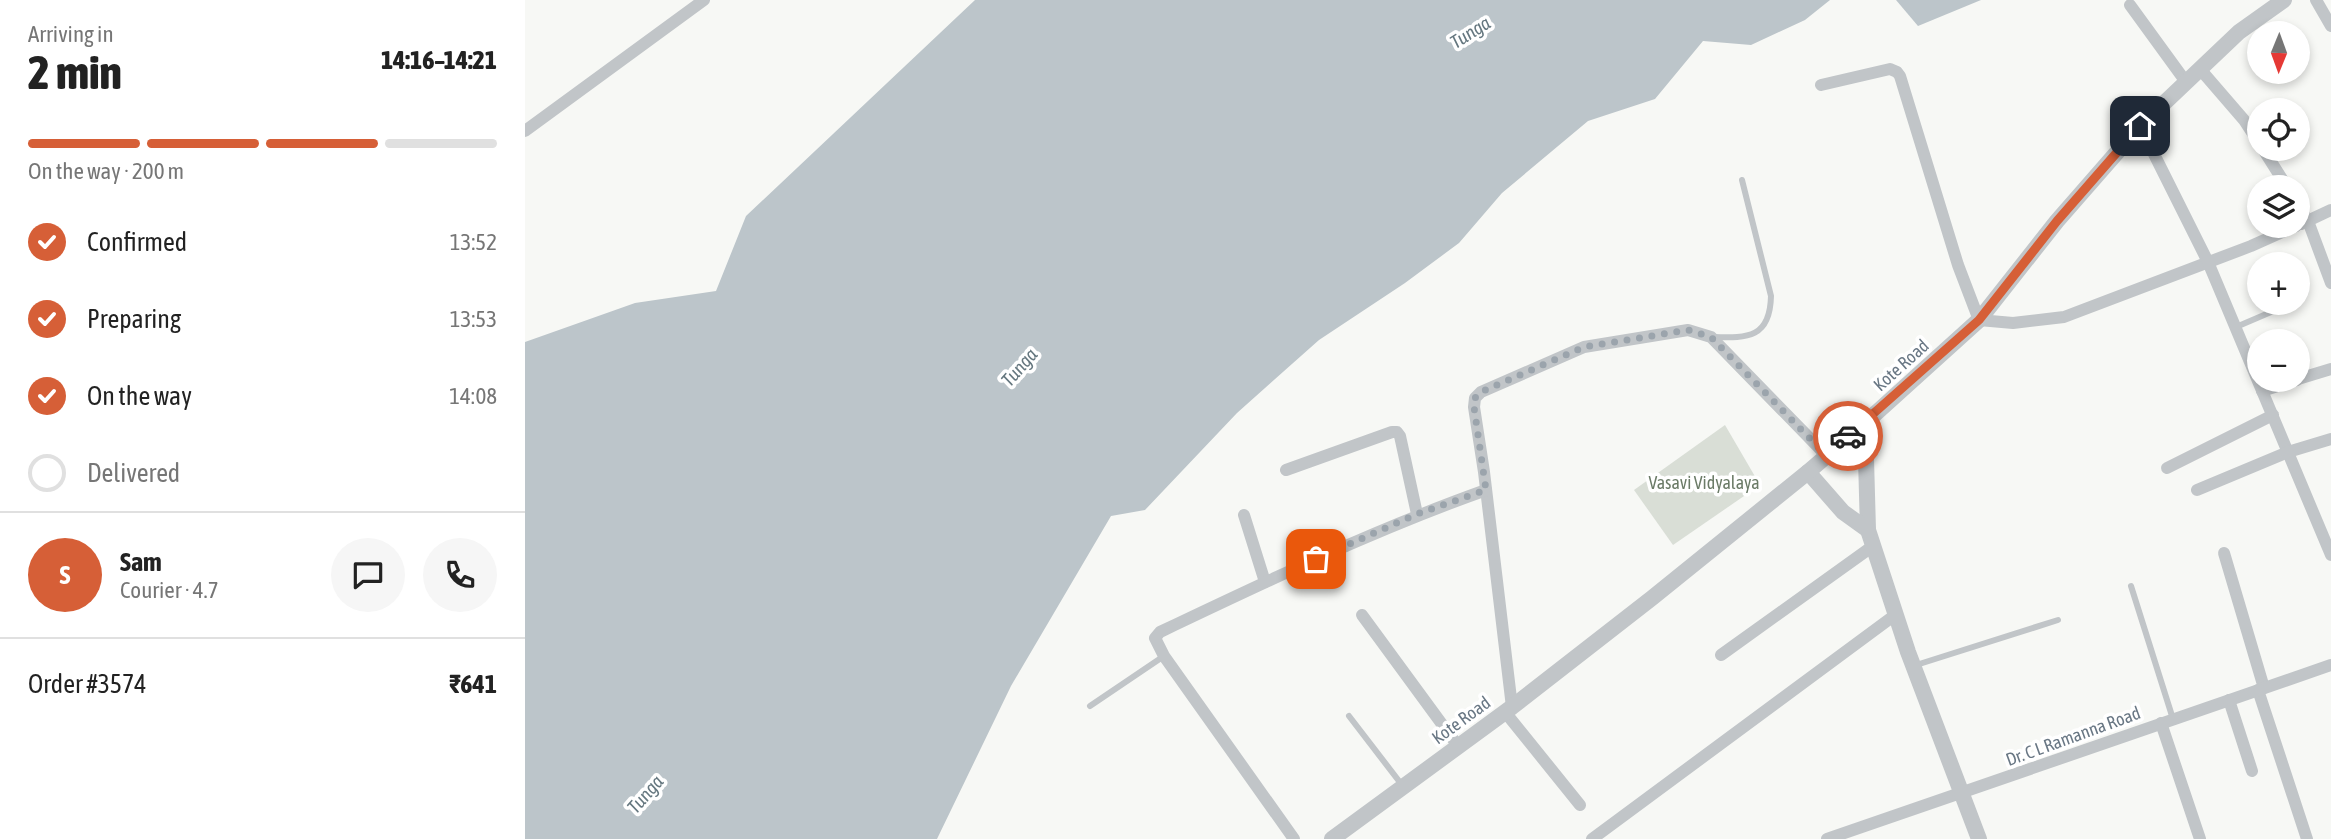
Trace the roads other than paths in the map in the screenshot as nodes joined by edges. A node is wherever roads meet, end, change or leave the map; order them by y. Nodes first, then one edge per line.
1 (704, 0) edge
2 (2284, 0) edge
3 (2316, 0) edge
4 (2130, 5) dead end
5 (2331, 26) edge
6 (2200, 69) junction
7 (2186, 82) junction
8 (1821, 85) dead end
9 (2247, 125) edge
10 (2140, 126) junction
11 (525, 131) edge
12 (1742, 180) dead end
13 (2331, 210) edge
14 (2310, 220) edge
15 (2267, 238) edge
16 (2308, 238) edge
17 (2208, 262) junction
18 (2331, 283) edge
19 (2264, 315) edge
20 (1979, 320) junction
21 (2235, 327) junction
22 (1711, 337) junction
23 (2247, 355) edge
24 (2331, 369) edge
25 (2310, 376) edge
26 (2262, 392) edge
27 (2273, 415) junction
28 (1865, 422) junction
29 (2331, 439) edge
30 (2288, 452) junction
31 (1826, 455) junction
32 (2167, 468) dead end
33 (1286, 470) dead end
34 (1808, 472) junction
35 (1486, 490) junction
36 (2197, 490) dead end
37 (1417, 514) junction
38 (1244, 515) dead end
39 (1868, 530) junction
40 (1873, 546) junction
41 (2224, 554) dead end
42 (2331, 555) edge
43 (1265, 582) junction
44 (2131, 586) dead end
45 (1362, 615) dead end
46 (1895, 615) junction
47 (2058, 620) dead end
48 (1721, 654) dead end
49 (1164, 656) junction
50 (1913, 666) junction
51 (2331, 666) edge
52 (2261, 689) junction
53 (2229, 700) junction
54 (1090, 706) dead end
55 (1508, 709) junction
56 (1349, 716) dead end
57 (2167, 721) junction
58 (1458, 746) junction
59 (2252, 771) dead end
60 (1403, 786) junction
61 (1961, 794) junction
62 (1580, 805) dead end
63 (1341, 836) edge
64 (1294, 839) edge
65 (1593, 839) edge
66 (1827, 839) edge
67 (1979, 839) edge
68 (2200, 839) edge
69 (2307, 839) edge

1 - 11 street
2 - 6 street, Kote Road
3 - 5 street
4 - 7 street
6 - 7 street, Kote Road
6 - 9 street
7 - 10 street, Kote Road
8 - 20 street
10 - 17 street
10 - 20 street, Kote Road
12 - 22 lane
13 - 14 street
15 - 17 street
16 - 18 street
17 - 20 street
17 - 21 street
19 - 21 lane
20 - 28 street, Kote Road
21 - 23 street
22 - 31 street
22 - 35 street
24 - 25 street
26 - 27 street
27 - 30 street
27 - 32 street
28 - 31 street, Kote Road
28 - 39 street
29 - 30 street
30 - 36 street
30 - 42 street
31 - 34 street, Kote Road
33 - 37 street
34 - 39 street
34 - 55 street, Kote Road
35 - 37 street
35 - 55 street
37 - 43 street
38 - 43 street
39 - 40 street
40 - 46 street
40 - 48 street
41 - 52 street
43 - 49 street
44 - 57 lane
45 - 58 street
46 - 50 street
46 - 65 street
47 - 50 lane
49 - 54 lane
49 - 64 street
50 - 61 street
51 - 52 street, Dr. C L Ramanna Road
52 - 53 street, Dr. C L Ramanna Road
52 - 69 street
53 - 57 street, Dr. C L Ramanna Road
53 - 59 street
55 - 58 street, Kote Road
55 - 62 street
56 - 60 lane
57 - 61 street, Dr. C L Ramanna Road
57 - 68 street
58 - 60 street, Kote Road
60 - 63 street, Kote Road
61 - 66 street, Dr. C L Ramanna Road
61 - 67 street

